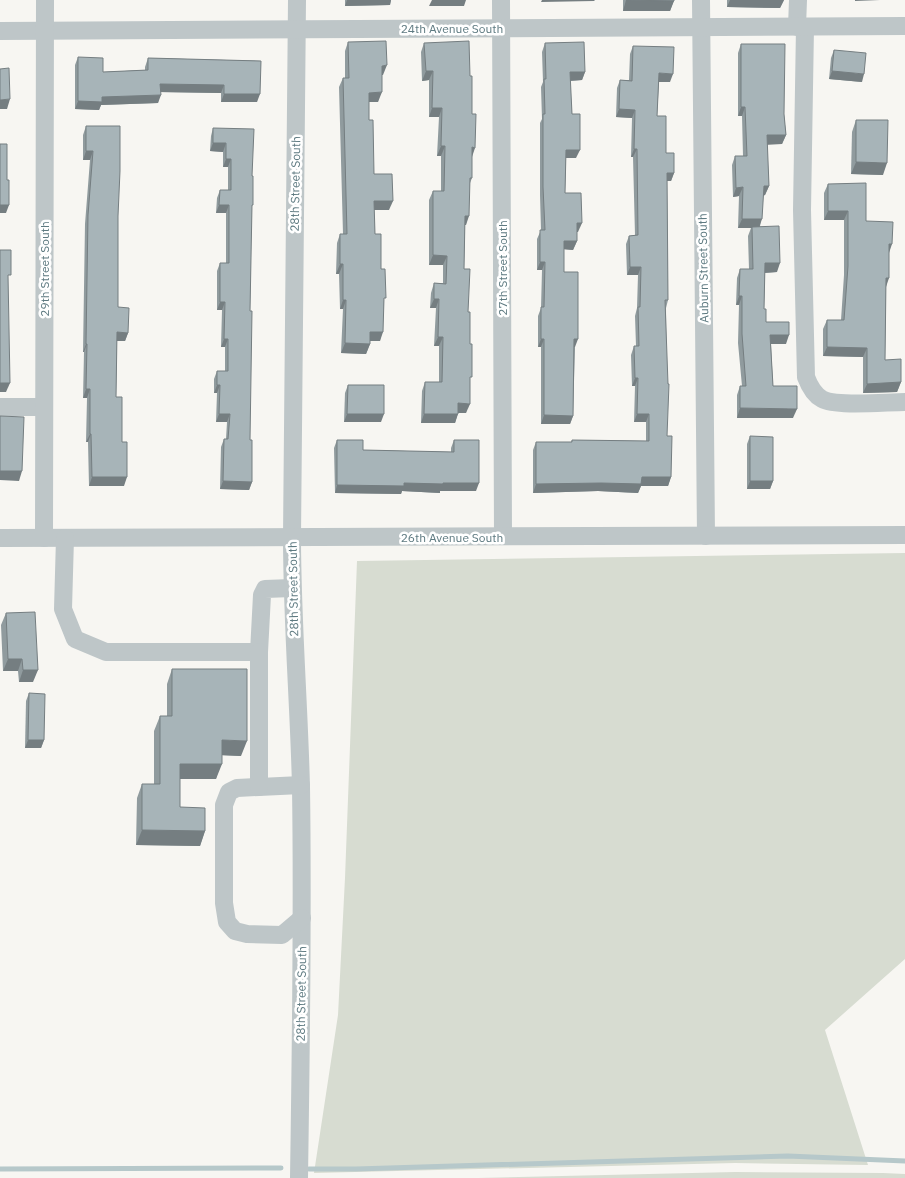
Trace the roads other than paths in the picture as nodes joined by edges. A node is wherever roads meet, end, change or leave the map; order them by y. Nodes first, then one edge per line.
1 (45, 0) edge
2 (297, 0) edge
3 (501, 0) edge
4 (700, 0) edge
5 (798, 0) edge
6 (905, 26) edge
7 (701, 27) junction
8 (801, 27) junction
9 (501, 28) junction
10 (296, 29) junction
11 (45, 30) junction
12 (0, 31) edge
13 (905, 402) edge
14 (0, 407) edge
15 (44, 407) junction
16 (905, 535) edge
17 (502, 536) junction
18 (706, 536) junction
19 (292, 537) junction
20 (0, 538) edge
21 (44, 538) junction
22 (66, 538) junction
23 (292, 588) junction
24 (259, 652) junction
25 (301, 785) junction
26 (259, 787) junction
27 (302, 918) junction
28 (299, 1178) edge

1 - 11 street, 29th Street South
2 - 10 street, 28th Street South
3 - 9 street, 27th Street South
4 - 7 street, Auburn Street South
5 - 8 street
6 - 8 street, 24th Avenue South
7 - 8 street, 24th Avenue South
7 - 9 street, 24th Avenue South
7 - 18 street, Auburn Street South
8 - 13 street
9 - 10 street, 24th Avenue South
9 - 17 street, 27th Street South
10 - 11 street, 24th Avenue South
10 - 19 street, 28th Street South
11 - 12 street, 24th Avenue South
11 - 15 street, 29th Street South
14 - 15 street
15 - 21 street, 29th Street South
16 - 18 street, 26th Avenue South
17 - 18 street, 26th Avenue South
17 - 19 street, 26th Avenue South
19 - 22 street, 26th Avenue South
19 - 23 street, 28th Street South
20 - 21 street, 26th Avenue South
21 - 22 street, 26th Avenue South
22 - 24 street
23 - 24 street
23 - 25 street, 28th Street South
24 - 26 street
25 - 26 street
25 - 27 street, 28th Street South
26 - 27 street
27 - 28 street, 28th Street South

